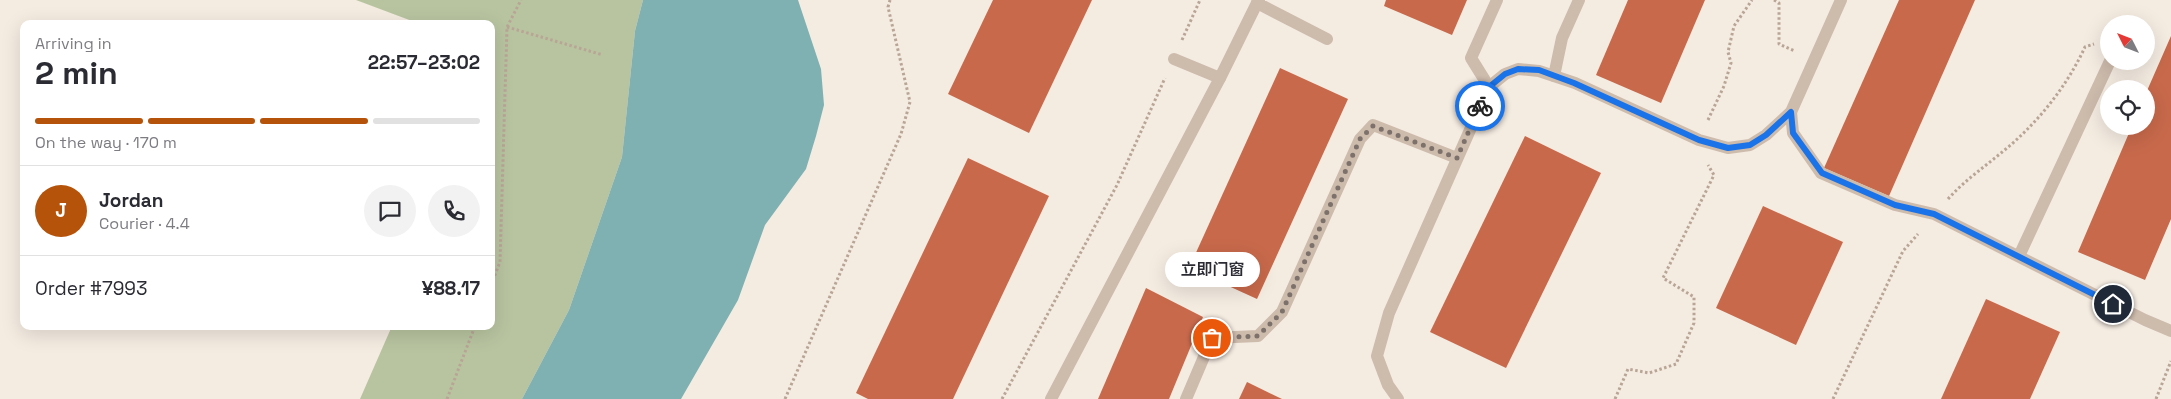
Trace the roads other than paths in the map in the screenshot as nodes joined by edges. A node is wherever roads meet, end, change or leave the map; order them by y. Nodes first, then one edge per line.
1 (1497, 0) edge
2 (1579, 0) edge
3 (1842, 0) edge
4 (1258, 1) edge
5 (1327, 39) dead end
6 (1174, 59) road end
7 (2106, 70) edge
8 (1554, 76) junction
9 (1220, 78) junction
10 (1489, 87) junction
11 (1791, 112) junction
12 (1457, 158) junction
13 (2019, 256) junction
14 (2171, 331) edge
15 (1051, 399) edge
16 (1186, 399) edge
17 (1398, 399) edge

1 - 10 street
2 - 8 street
3 - 11 street
4 - 5 street
4 - 9 street
6 - 9 street
7 - 13 street
8 - 10 street
8 - 11 street
9 - 15 street
10 - 12 street
11 - 13 street
12 - 16 street
12 - 17 street
13 - 14 street

